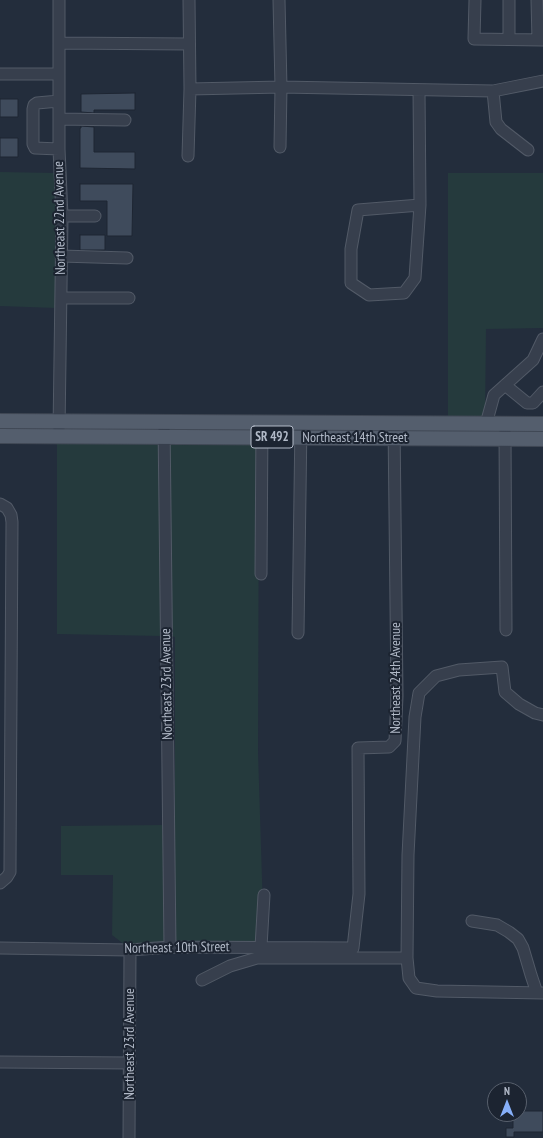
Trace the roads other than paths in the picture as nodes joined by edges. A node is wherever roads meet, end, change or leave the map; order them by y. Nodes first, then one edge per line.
1 (59, 0) edge
2 (189, 0) edge
3 (279, 0) edge
4 (475, 0) edge
5 (509, 0) edge
6 (537, 0) edge
7 (509, 40) junction
8 (540, 40) edge
9 (59, 43) junction
10 (189, 44) junction
11 (0, 74) edge
12 (59, 74) junction
13 (543, 81) edge
14 (281, 86) junction
15 (190, 89) junction
16 (419, 90) junction
17 (493, 91) junction
18 (59, 102) junction
19 (59, 119) junction
20 (125, 120) dead end
21 (280, 147) dead end
22 (59, 149) junction
23 (528, 150) dead end
24 (188, 156) dead end
25 (420, 205) junction
26 (62, 216) junction
27 (95, 216) dead end
28 (62, 256) junction
29 (127, 258) dead end
30 (61, 298) junction
31 (129, 298) dead end
32 (543, 339) edge
33 (535, 355) junction
34 (543, 364) edge
35 (505, 385) junction
36 (543, 392) edge
37 (0, 421) edge
38 (59, 422) junction
39 (164, 422) junction
40 (262, 422) junction
41 (301, 422) junction
42 (394, 423) junction
43 (486, 424) junction
44 (505, 424) junction
45 (543, 424) edge
46 (0, 436) edge
47 (59, 436) junction
48 (164, 437) junction
49 (262, 437) junction
50 (301, 438) junction
51 (394, 438) junction
52 (505, 438) junction
53 (543, 439) edge
54 (3, 506) edge
55 (261, 574) dead end
56 (506, 630) dead end
57 (298, 633) dead end
58 (543, 715) edge
59 (0, 883) edge
60 (264, 894) dead end
61 (472, 921) dead end
62 (170, 947) junction
63 (261, 947) junction
64 (0, 948) edge
65 (353, 948) joint
66 (130, 950) junction
67 (407, 958) junction
68 (202, 980) dead end
69 (540, 993) edge
70 (0, 1062) edge
71 (130, 1063) junction
72 (129, 1138) edge

1 - 9 street, Northeast 22nd Avenue
2 - 10 street
3 - 14 street
4 - 7 street
5 - 7 street
6 - 8 street
7 - 8 street
9 - 10 street
9 - 12 street, Northeast 22nd Avenue
10 - 15 street
11 - 12 street
12 - 18 street, Northeast 22nd Avenue
13 - 17 street
14 - 15 street
14 - 16 street
14 - 21 street
15 - 24 street
16 - 17 street
16 - 25 street
17 - 23 street
18 - 19 street, Northeast 22nd Avenue
18 - 22 street
19 - 20 street
19 - 22 street, Northeast 22nd Avenue
22 - 26 street, Northeast 22nd Avenue
25 - 25 street
26 - 27 street
26 - 28 street, Northeast 22nd Avenue
28 - 29 street
28 - 30 street, Northeast 22nd Avenue
30 - 31 street
30 - 38 street, Northeast 22nd Avenue
32 - 33 street
33 - 34 street
33 - 35 street
35 - 36 street
35 - 43 street
37 - 38 main road, Northeast 14th Street / SR 492
38 - 39 main road, Northeast 14th Street / SR 492
38 - 47 street, Northeast 22nd Avenue
39 - 40 main road, Northeast 14th Street / SR 492
39 - 48 street, Northeast 23rd Avenue
40 - 41 main road, Northeast 14th Street / SR 492
40 - 49 street
41 - 42 main road, Northeast 14th Street / SR 492
41 - 50 street
42 - 43 main road, Northeast 14th Street / SR 492
42 - 51 street, Northeast 24th Avenue
43 - 44 main road, Northeast 14th Street / SR 492
44 - 45 main road, Northeast 14th Street / SR 492
44 - 52 street
46 - 47 main road, Northeast 14th Street / SR 492
47 - 48 main road, Northeast 14th Street / SR 492
48 - 49 main road, Northeast 14th Street / SR 492
48 - 62 street, Northeast 23rd Avenue
49 - 50 main road, Northeast 14th Street / SR 492
49 - 55 street
50 - 51 main road, Northeast 14th Street / SR 492
50 - 57 street
51 - 52 main road, Northeast 14th Street / SR 492
51 - 65 street, Northeast 24th Avenue
52 - 53 main road, Northeast 14th Street / SR 492
52 - 56 street
54 - 59 street
58 - 67 street
60 - 63 street
61 - 69 street
62 - 63 street, Northeast 10th Street
62 - 66 street, Northeast 10th Street
63 - 65 street, Northeast 10th Street
64 - 66 street, Northeast 10th Street
66 - 71 street, Northeast 23rd Avenue
67 - 68 street
67 - 69 street
70 - 71 street
71 - 72 street, Northeast 23rd Avenue

